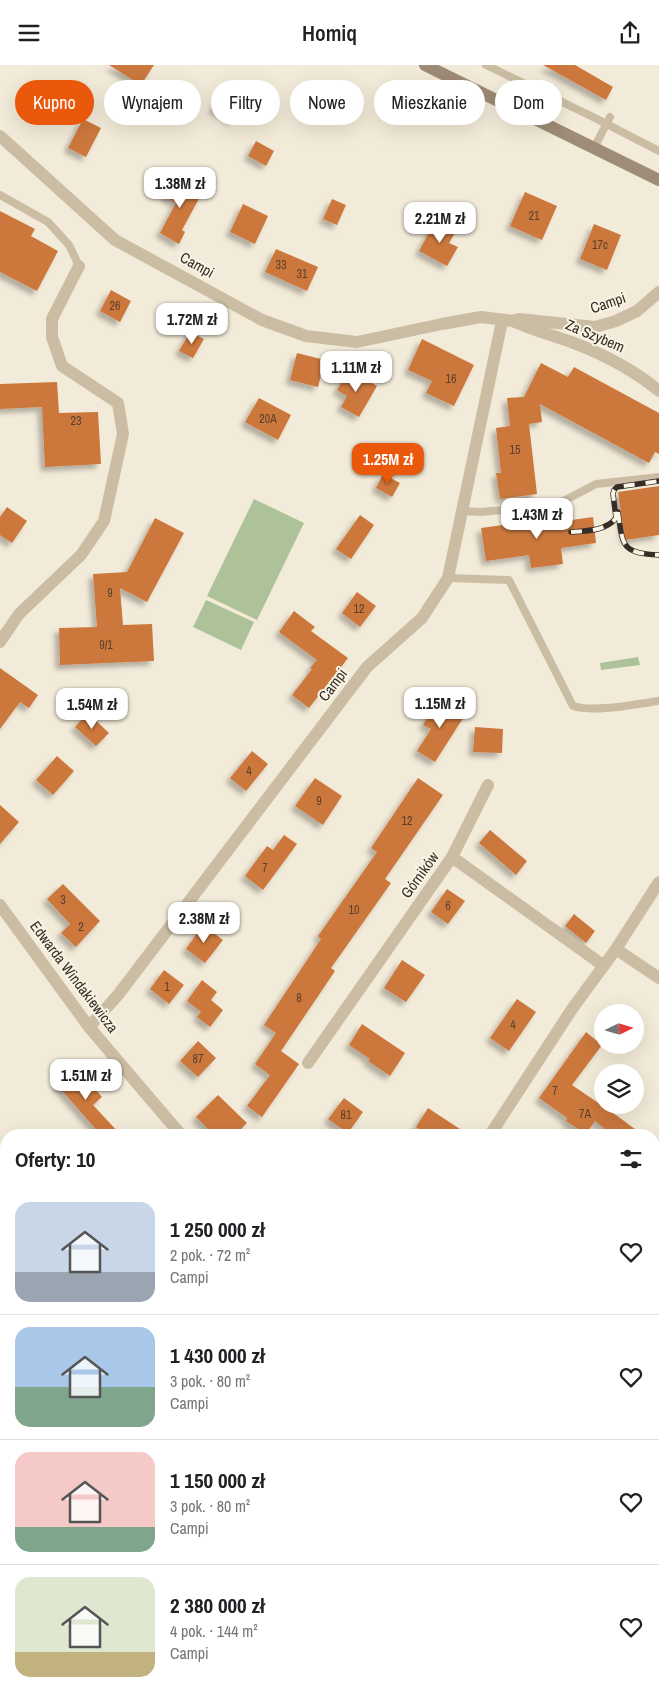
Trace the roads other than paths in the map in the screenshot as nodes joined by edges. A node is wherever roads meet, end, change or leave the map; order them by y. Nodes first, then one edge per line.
1 (425, 65) edge
2 (486, 65) edge
3 (608, 120) junction
4 (0, 136) edge
5 (594, 149) junction
6 (659, 151) edge
7 (659, 180) edge
8 (0, 195) edge
9 (78, 266) joint
10 (659, 292) edge
11 (508, 321) junction
12 (659, 391) edge
13 (659, 477) edge
14 (461, 511) junction
15 (448, 578) junction
16 (0, 642) edge
17 (659, 701) edge
18 (488, 785) dead end
19 (452, 857) junction
20 (659, 882) edge
21 (0, 905) edge
22 (616, 949) junction
23 (604, 966) junction
24 (659, 977) edge
25 (89, 1027) junction
26 (308, 1063) dead end
27 (176, 1129) edge
28 (494, 1129) edge

1 - 5 main road
2 - 3 lane
3 - 5 lane
3 - 6 lane
4 - 11 street, Campi
5 - 7 main road
8 - 9 lane
9 - 16 street
10 - 11 street, Campi
11 - 12 street, Za Szybem
11 - 14 street, Campi
13 - 14 lane
14 - 15 street, Campi
15 - 17 lane
15 - 25 street, Campi
18 - 19 street
19 - 23 street, Górników
19 - 26 street, Górników
20 - 22 street
21 - 25 street, Edwarda Windakiewicza
22 - 23 street
22 - 24 street
23 - 28 street
25 - 27 street, Edwarda Windakiewicza

